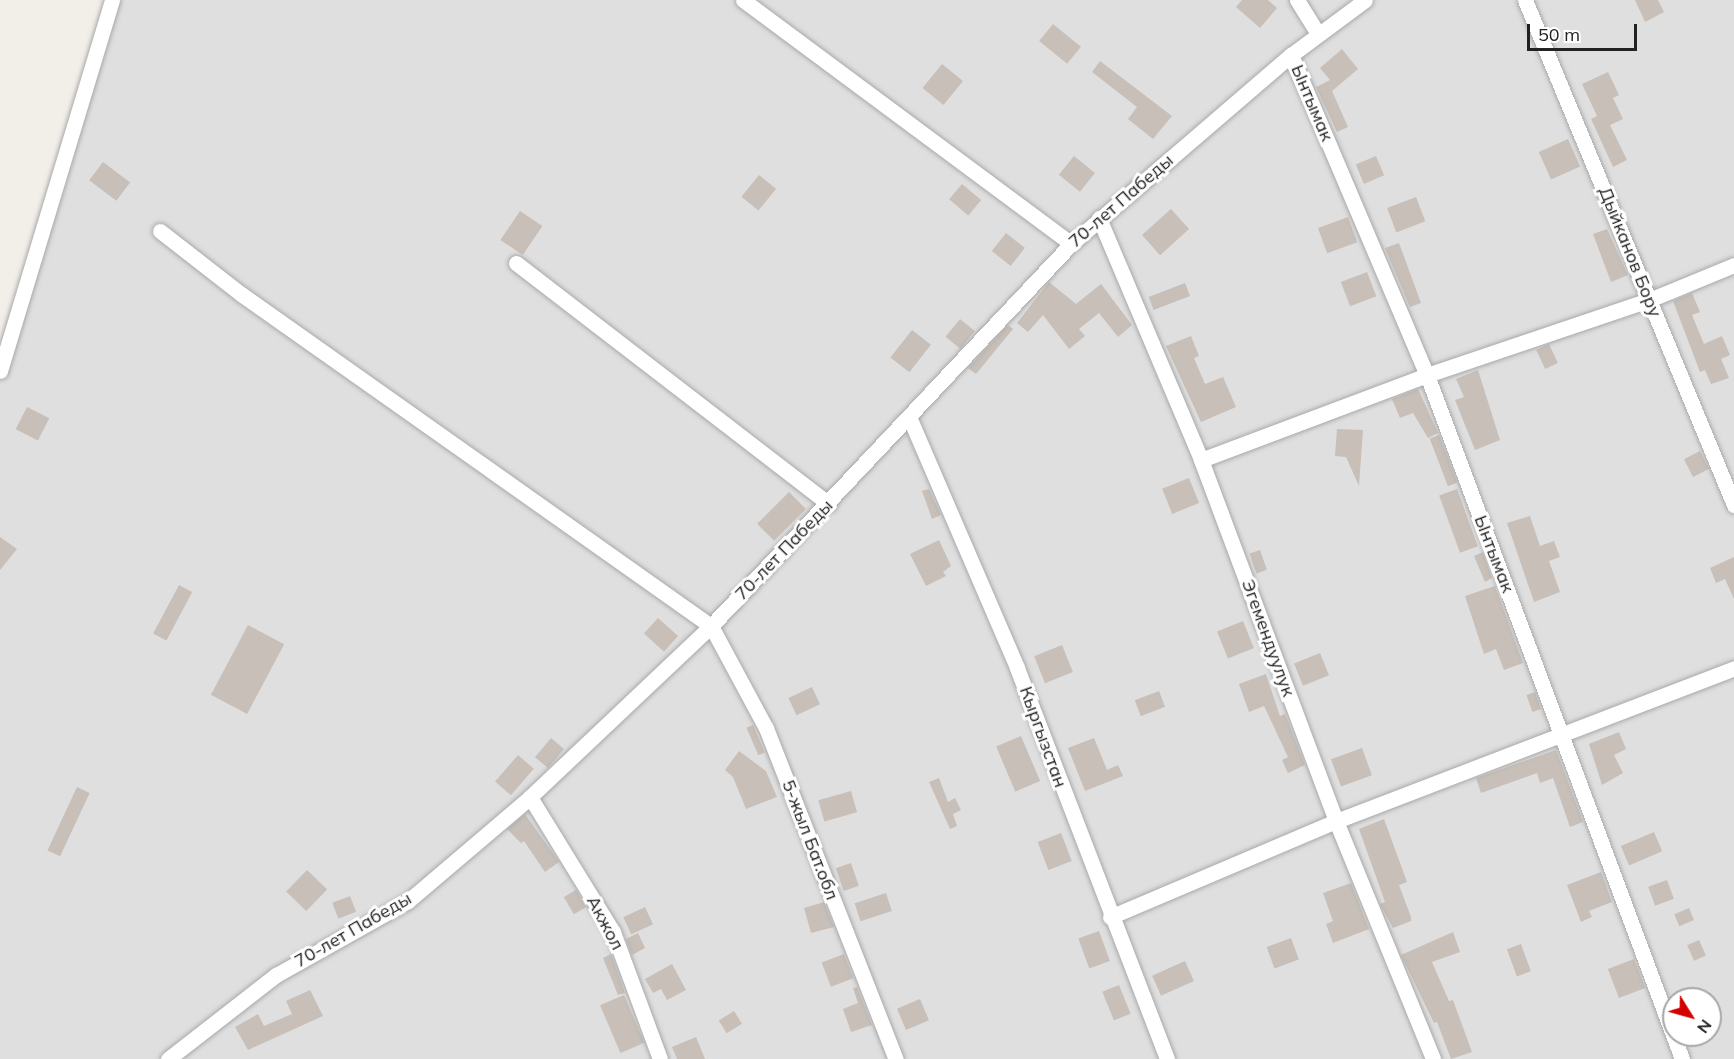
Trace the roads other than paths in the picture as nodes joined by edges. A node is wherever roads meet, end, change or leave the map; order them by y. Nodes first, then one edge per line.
1 (112, 0) edge
2 (743, 0) edge
3 (1297, 0) edge
4 (1365, 0) edge
5 (1525, 0) edge
6 (1318, 34) junction
7 (1291, 55) junction
8 (1099, 218) junction
9 (160, 231) dead end
10 (1071, 244) junction
11 (516, 263) dead end
12 (1734, 265) edge
13 (1649, 300) junction
14 (0, 372) edge
15 (1427, 375) junction
16 (910, 419) junction
17 (1201, 460) junction
18 (829, 504) junction
19 (1734, 505) edge
20 (711, 626) junction
21 (1734, 668) edge
22 (1562, 734) junction
23 (530, 797) junction
24 (1336, 821) junction
25 (1110, 917) junction
26 (168, 1059) edge
27 (660, 1059) edge
28 (896, 1059) edge
29 (1167, 1059) edge
30 (1433, 1059) edge
31 (1682, 1059) edge

1 - 14 street
2 - 10 street
3 - 6 street
4 - 6 street, 70-лет Пабеды
5 - 13 street, Дыйканов Бору
6 - 7 street, 70-лет Пабеды
7 - 8 street, 70-лет Пабеды
7 - 15 street, Ынтымак
8 - 10 street, 70-лет Пабеды
8 - 17 street, Эгемендуулук
9 - 20 street
10 - 16 street, 70-лет Пабеды
11 - 18 street
12 - 13 street
13 - 15 street
13 - 19 street, Дыйканов Бору
15 - 17 street
15 - 22 street, Ынтымак
16 - 18 street, 70-лет Пабеды
16 - 25 street, Кыргызстан
17 - 24 street, Эгемендуулук
18 - 20 street, 70-лет Пабеды
20 - 23 street, 70-лет Пабеды
20 - 28 street, 5-жыл Бат.обл
21 - 22 street
22 - 24 street
22 - 31 street, Ынтымак
23 - 26 street, 70-лет Пабеды
23 - 27 street, Акжол
24 - 25 street
24 - 30 street, Эгемендуулук
25 - 29 street, Кыргызстан

